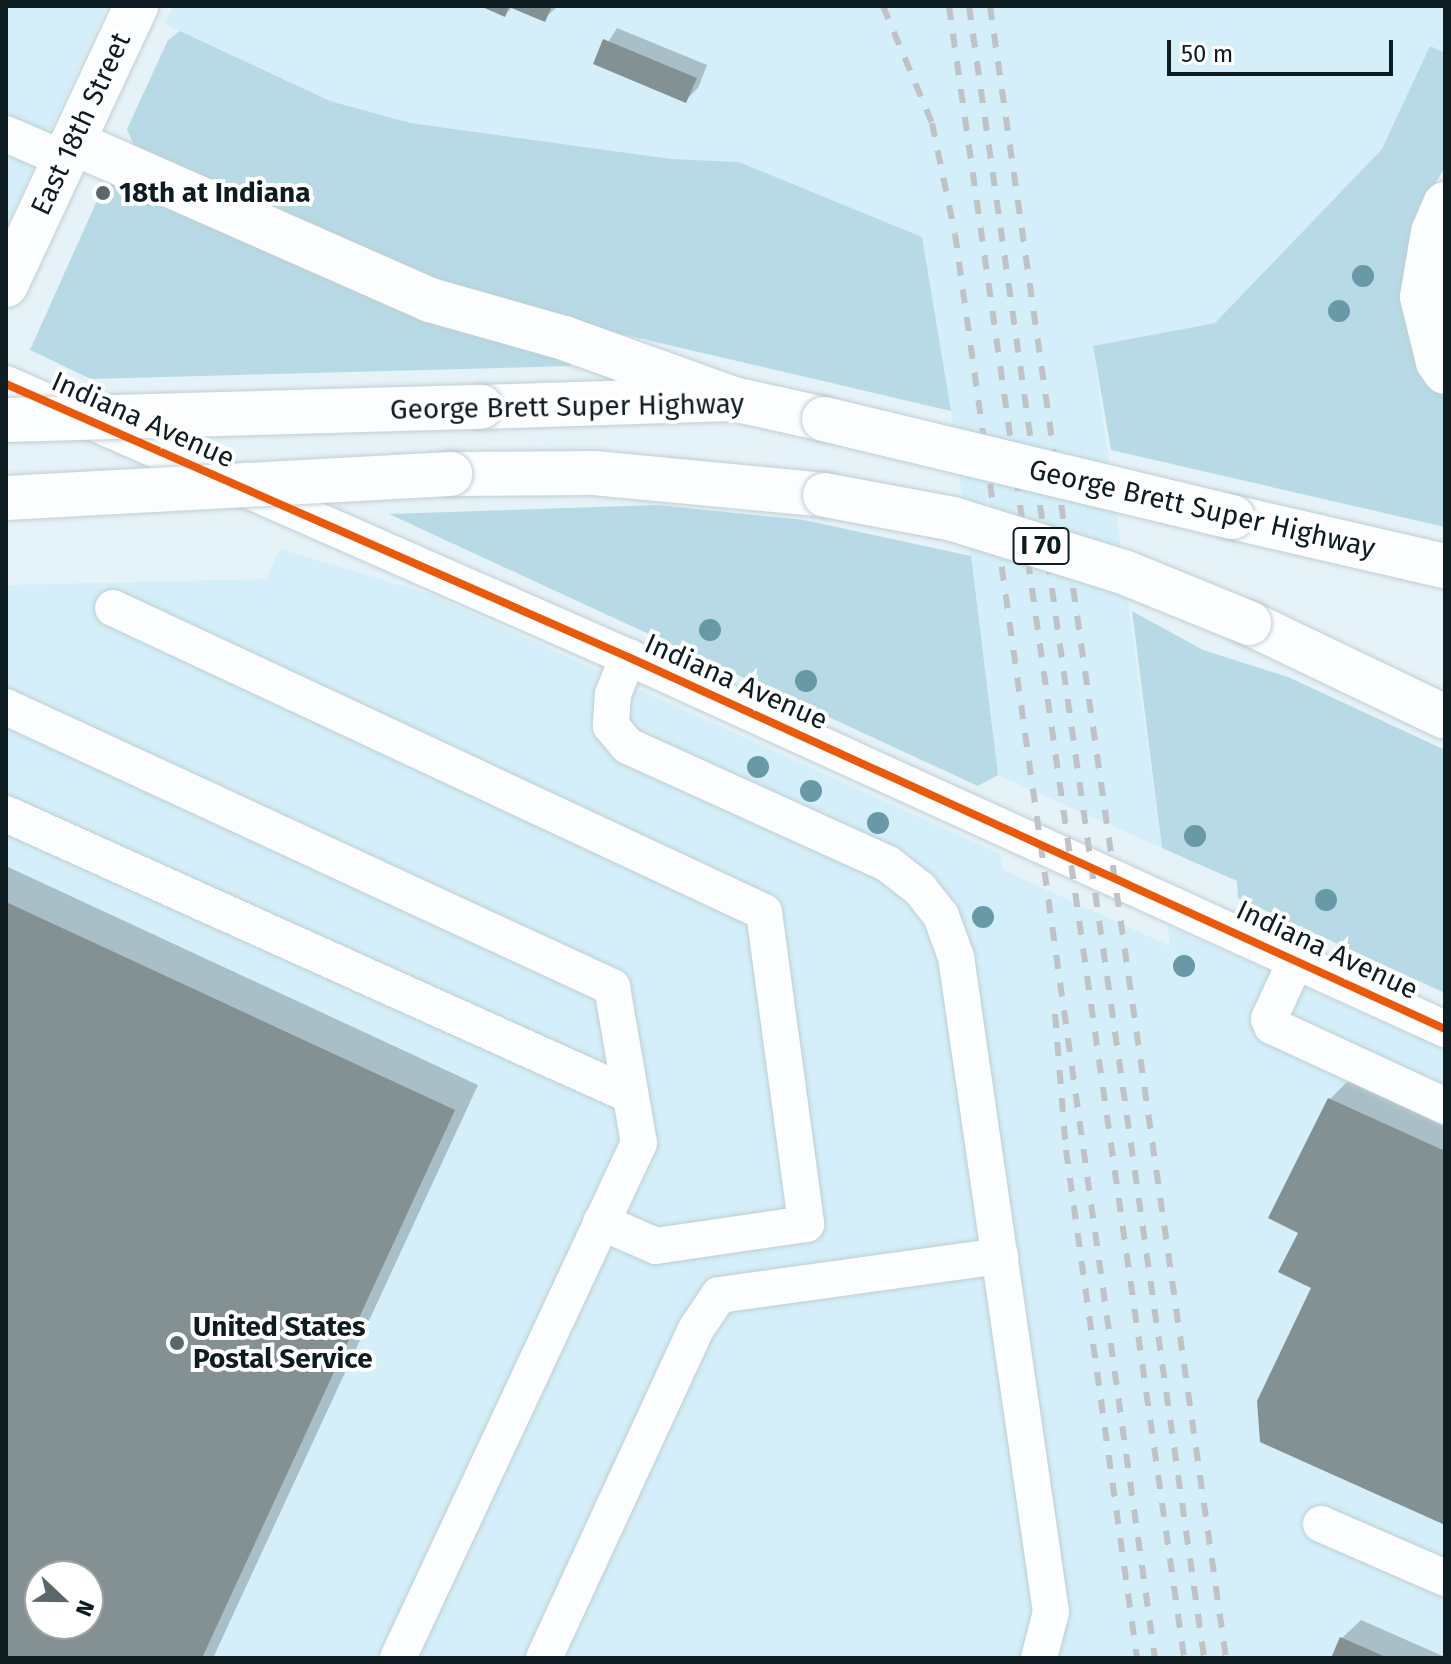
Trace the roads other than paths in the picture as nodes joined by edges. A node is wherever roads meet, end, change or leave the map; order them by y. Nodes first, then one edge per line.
1 (136, 6) edge
2 (6, 134) edge
3 (70, 151) junction
4 (1445, 204) edge
5 (6, 285) edge
6 (1445, 372) edge
7 (6, 384) edge
8 (733, 399) junction
9 (6, 420) edge
10 (6, 498) edge
11 (1445, 566) edge
12 (113, 608) dead end
13 (628, 657) junction
14 (6, 707) edge
15 (1445, 717) edge
16 (6, 814) edge
17 (1296, 960) junction
18 (1445, 1029) edge
19 (630, 1095) junction
20 (1445, 1106) edge
21 (601, 1222) junction
22 (1000, 1256) junction
23 (1321, 1524) dead end
24 (1445, 1578) edge
25 (398, 1658) edge
26 (544, 1658) edge
27 (1039, 1658) edge

1 - 3 main road, East 18th Street
2 - 3 street
3 - 5 main road, East 18th Street
3 - 8 main road
4 - 6 main road
7 - 13 street, Indiana Avenue
8 - 9 main road, George Brett Super Highway, bridge
8 - 11 main road, George Brett Super Highway, bridge
10 - 15 main road, I 70, bridge
12 - 21 street
13 - 17 street, Indiana Avenue
13 - 22 street
14 - 19 street
16 - 19 street
17 - 18 street, Indiana Avenue
17 - 20 street
19 - 21 street
21 - 25 street
22 - 26 street
22 - 27 street
23 - 24 street

